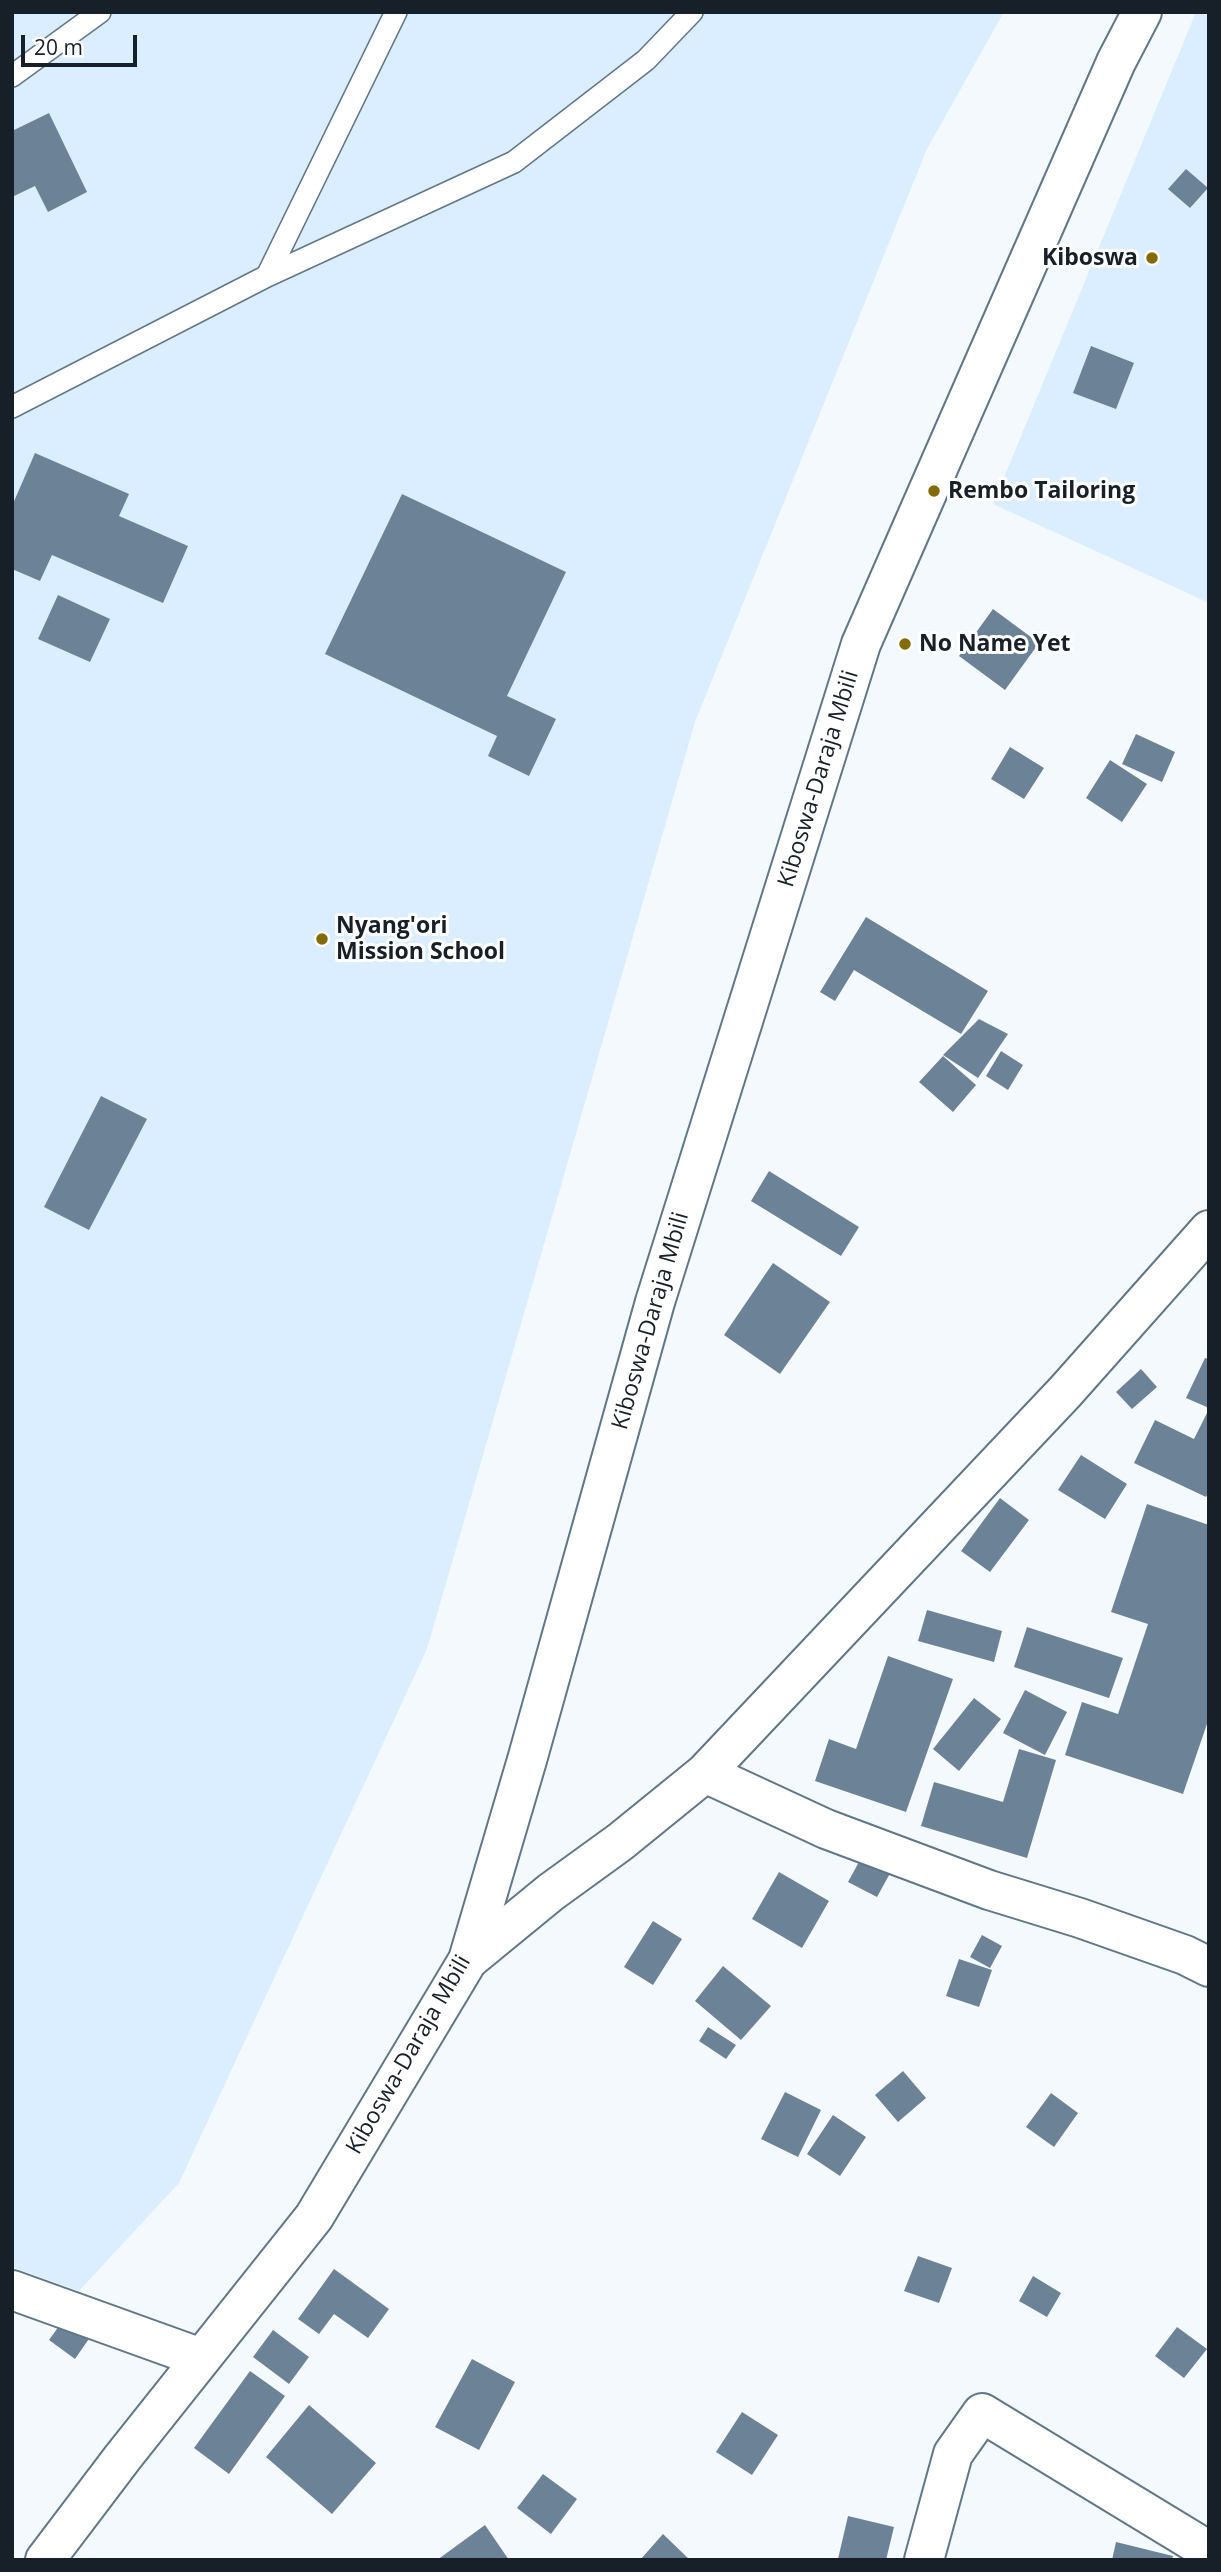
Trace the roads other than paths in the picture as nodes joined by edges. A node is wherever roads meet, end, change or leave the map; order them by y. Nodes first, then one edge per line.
1 (100, 12) edge
2 (396, 12) edge
3 (692, 12) edge
4 (1142, 12) edge
5 (12, 76) edge
6 (267, 276) junction
7 (12, 407) edge
8 (1209, 1230) edge
9 (705, 1773) junction
10 (468, 1960) junction
11 (1209, 1967) edge
12 (12, 2290) edge
13 (201, 2358) junction
14 (1209, 2551) edge
15 (45, 2560) edge
16 (924, 2560) edge

1 - 5 lane
2 - 6 lane
3 - 6 lane
4 - 10 main road, Kiboswa-Daraja Mbili
6 - 7 lane
8 - 9 main road
9 - 10 main road
9 - 11 main road
10 - 13 main road, Kiboswa-Daraja Mbili
12 - 13 main road
13 - 15 main road, Kiboswa-Daraja Mbili
14 - 16 main road

